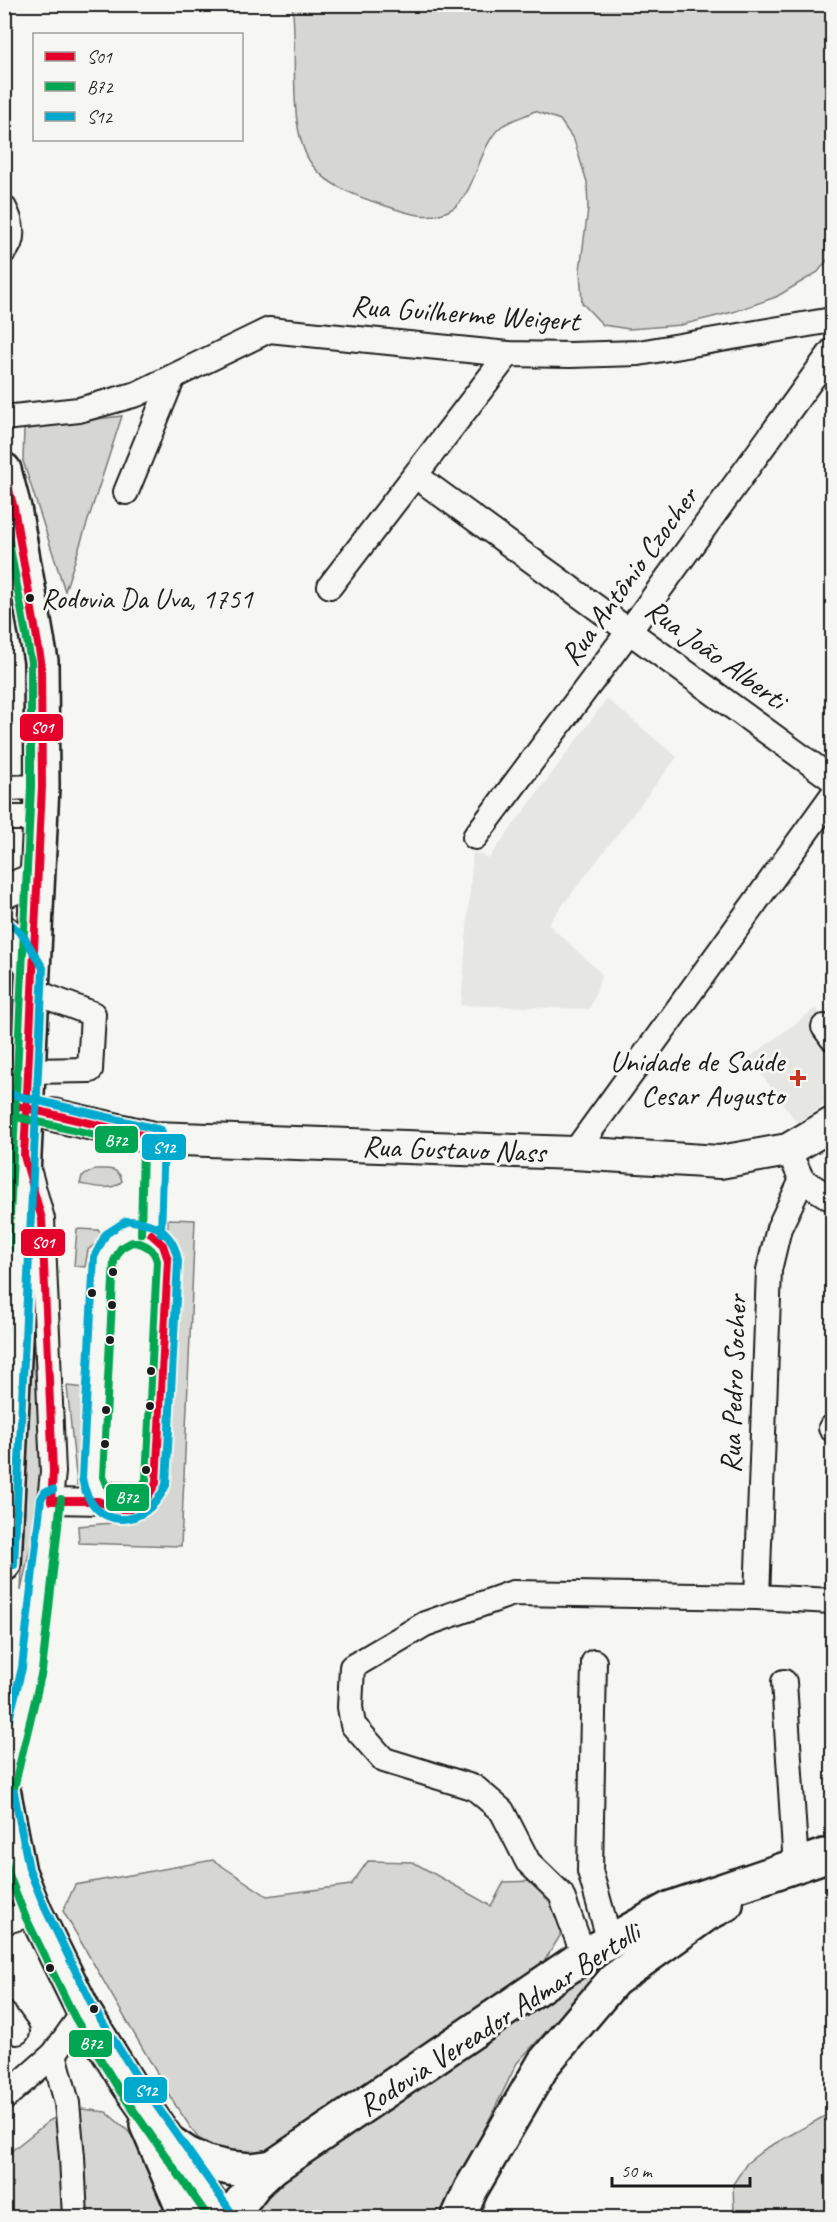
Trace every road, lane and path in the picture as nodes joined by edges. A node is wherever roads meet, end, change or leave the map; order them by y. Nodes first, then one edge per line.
1 (4, 208) edge
2 (4, 251) edge
3 (832, 320) edge
4 (832, 351) edge
5 (508, 354) junction
6 (173, 377) junction
7 (4, 418) edge
8 (4, 470) edge
9 (416, 476) junction
10 (126, 492) dead end
11 (330, 586) dead end
12 (16, 587) edge
13 (630, 630) junction
14 (832, 779) edge
15 (4, 788) edge
16 (832, 796) edge
17 (41, 802) junction
18 (4, 818) edge
19 (475, 837) dead end
20 (37, 878) junction
21 (4, 892) edge
22 (4, 932) edge
23 (33, 980) junction
24 (27, 1071) junction
25 (53, 1115) tunnel mouth
26 (832, 1124) edge
27 (154, 1138) junction
28 (788, 1149) junction
29 (574, 1153) junction
30 (24, 1156) junction
31 (802, 1180) junction
32 (832, 1199) edge
33 (151, 1234) junction
34 (51, 1501) junction
35 (103, 1502) junction
36 (4, 1564) edge
37 (757, 1597) junction
38 (832, 1600) edge
39 (594, 1662) dead end
40 (784, 1682) dead end
41 (4, 1786) edge
42 (4, 1794) edge
43 (821, 1853) edge
44 (12, 1882) edge
45 (35, 1912) junction
46 (4, 1922) edge
47 (597, 1949) junction
48 (84, 2012) junction
49 (54, 2054) junction
50 (129, 2085) junction
51 (4, 2098) edge
52 (168, 2141) junction
53 (273, 2168) junction
54 (75, 2217) edge
55 (187, 2217) edge
56 (222, 2217) edge
57 (229, 2217) edge
58 (458, 2217) edge

1 - 2 street
3 - 5 street, Rua Guilherme Weigert
4 - 13 street, Rua Antônio Czocher
5 - 6 street, Rua Guilherme Weigert
5 - 9 street
6 - 7 street, Rua Guilherme Weigert
6 - 10 street
8 - 12 highway
9 - 11 street
9 - 13 street, Rua João Alberti
12 - 17 highway
13 - 14 street, Rua João Alberti
13 - 19 street, Rua Antônio Czocher
15 - 17 street
16 - 29 street
17 - 18 street
17 - 20 highway
20 - 21 main road
20 - 23 highway
22 - 23 main road
23 - 24 highway
23 - 24 street
24 - 30 highway
25 - 27 main road, Rua Gustavo Nass
26 - 28 main road, Rua Gustavo Nass
27 - 29 main road, Rua Gustavo Nass
27 - 33 street
28 - 29 main road, Rua Gustavo Nass
28 - 31 street
30 - 34 street
30 - 36 highway
31 - 32 street
31 - 37 street, Rua Pedro Socher
33 - 35 street
33 - 35 street
34 - 35 street
34 - 41 street
37 - 38 street
37 - 47 street
39 - 47 street
40 - 43 street
42 - 44 highway
43 - 47 highway, Rodovia Vereador Admar Bertolli
43 - 58 highway, Rodovia Vereador Admar Bertolli
44 - 45 highway
45 - 46 street
45 - 48 highway
47 - 53 highway, Rodovia Vereador Admar Bertolli
48 - 49 street
48 - 50 highway
49 - 51 street
49 - 54 street
50 - 52 highway
50 - 55 highway
52 - 53 highway
52 - 56 main road
53 - 57 highway, Rodovia Vereador Admar Bertolli

